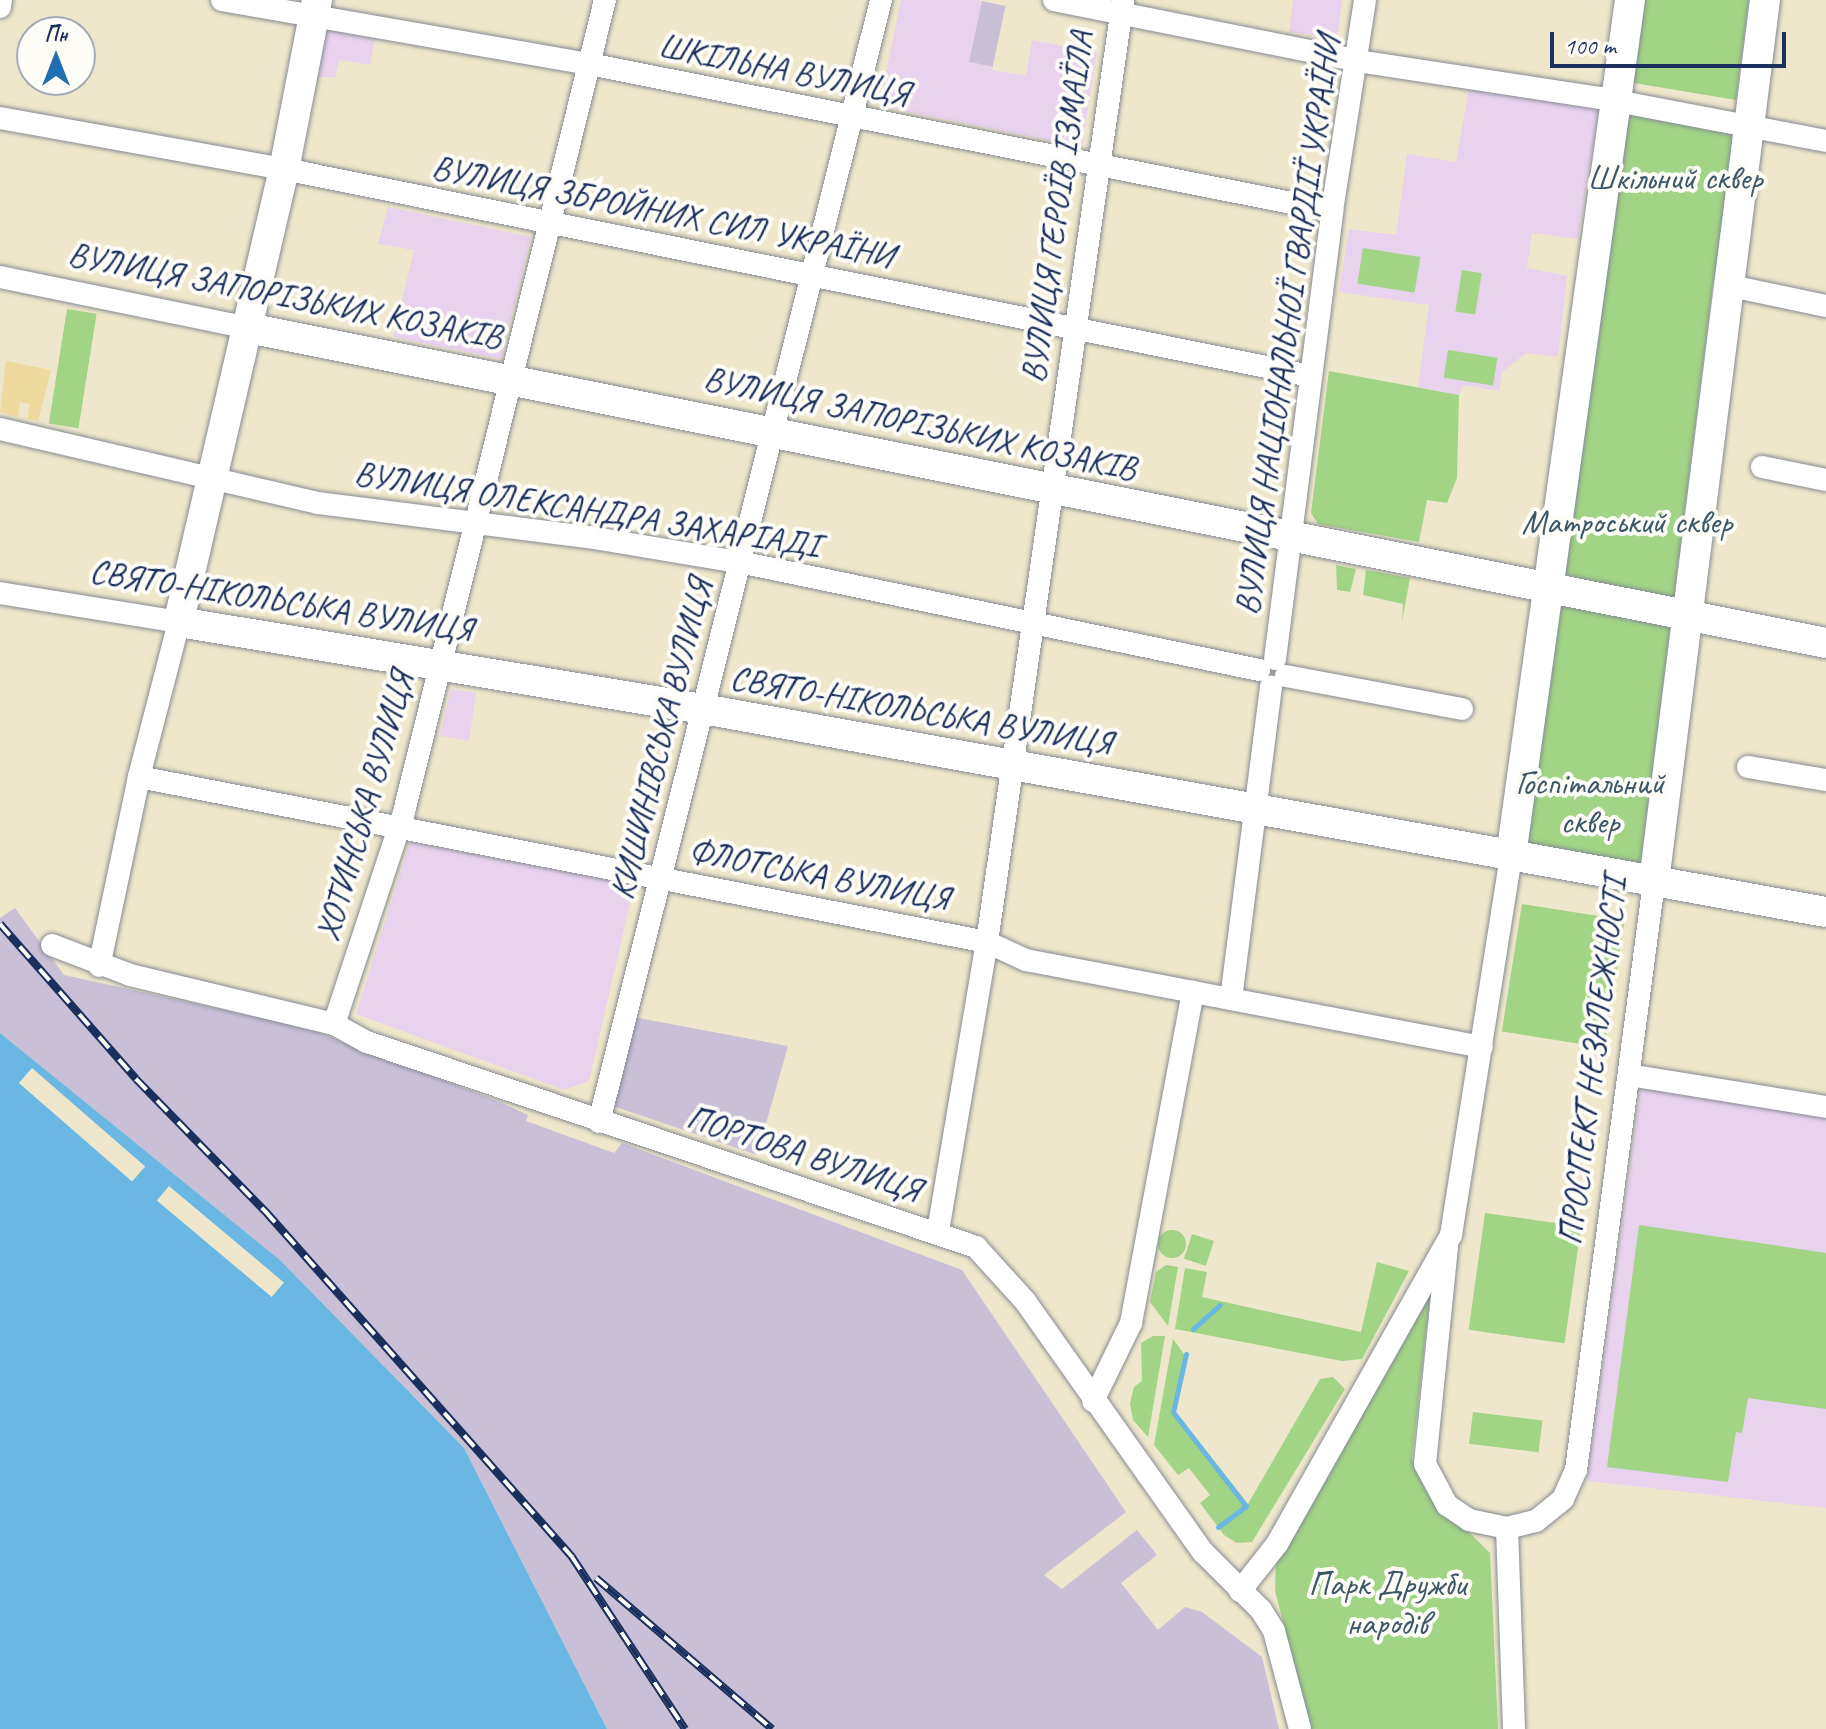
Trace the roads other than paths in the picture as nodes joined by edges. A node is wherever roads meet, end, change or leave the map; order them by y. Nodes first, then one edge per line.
1 (1, 0) edge
2 (222, 0) edge
3 (605, 0) edge
4 (881, 0) edge
5 (1054, 0) edge
6 (1365, 0) edge
7 (1630, 0) edge
8 (1765, 0) edge
9 (0, 7) edge
10 (1121, 8) edge
11 (315, 9) edge
12 (1358, 61) junction
13 (589, 64) junction
14 (1618, 101) junction
15 (0, 118) edge
16 (853, 118) junction
17 (1751, 126) junction
18 (1826, 141) edge
19 (1098, 167) junction
20 (284, 169) junction
21 (1332, 211) junction
22 (552, 224) junction
23 (0, 277) edge
24 (812, 277) junction
25 (1731, 286) junction
26 (1826, 306) edge
27 (1075, 326) junction
28 (248, 328) junction
29 (1311, 376) junction
30 (513, 379) junction
31 (0, 429) edge
32 (774, 432) junction
33 (1762, 467) dead end
34 (213, 477) junction
35 (1826, 480) edge
36 (1051, 489) junction
37 (477, 527) junction
38 (1291, 537) junction
39 (740, 563) junction
40 (1550, 587) junction
41 (0, 593) edge
42 (1688, 615) junction
43 (179, 622) junction
44 (1032, 623) junction
45 (1826, 643) edge
46 (440, 665) junction
47 (1273, 673) junction
48 (703, 709) junction
49 (1462, 709) dead end
50 (1010, 765) junction
51 (1748, 767) dead end
52 (139, 777) junction
53 (1826, 780) edge
54 (1254, 809) junction
55 (400, 827) junction
56 (1511, 856) junction
57 (659, 877) junction
58 (1654, 882) junction
59 (1826, 912) edge
60 (987, 942) junction
61 (52, 945) dead end
62 (99, 966) junction
63 (1193, 992) junction
64 (1231, 999) junction
65 (334, 1024) junction
66 (1482, 1047) junction
67 (1629, 1075) junction
68 (1826, 1107) edge
69 (599, 1122) junction
70 (938, 1231) junction
71 (1447, 1247) junction
72 (1093, 1401) junction
73 (1507, 1528) junction
74 (1240, 1591) junction
75 (1300, 1729) edge
76 (1514, 1729) edge

1 - 9 street
2 - 11 street, ШКІЛЬНА ВУЛИЦЯ
3 - 13 street, ХОТИНСЬКА ВУЛИЦЯ
4 - 16 street, КИШИНІВСЬКА ВУЛИЦЯ
5 - 10 street
6 - 12 street, ВУЛИЦЯ НАЦІОНАЛЬНОЇ ГВАРДІЇ УКРАЇНИ
7 - 14 main road
8 - 17 main road, ПРОСПЕКТ НЕЗАЛЕЖНОСТІ
10 - 12 street
10 - 19 street, ВУЛИЦЯ ГЕРОЇВ ІЗМАЇЛА
11 - 13 street, ШКІЛЬНА ВУЛИЦЯ
11 - 20 main road
12 - 14 street
12 - 21 street, ВУЛИЦЯ НАЦІОНАЛЬНОЇ ГВАРДІЇ УКРАЇНИ
13 - 16 street, ШКІЛЬНА ВУЛИЦЯ
13 - 22 street, ХОТИНСЬКА ВУЛИЦЯ
14 - 17 street
14 - 40 main road
15 - 20 street, ВУЛИЦЯ ЗБРОЙНИХ СИЛ УКРАЇНИ
16 - 19 street, ШКІЛЬНА ВУЛИЦЯ
16 - 24 street, КИШИНІВСЬКА ВУЛИЦЯ
17 - 18 street
17 - 25 main road, ПРОСПЕКТ НЕЗАЛЕЖНОСТІ
19 - 21 street, ШКІЛЬНА ВУЛИЦЯ
19 - 27 street, ВУЛИЦЯ ГЕРОЇВ ІЗМАЇЛА
20 - 22 street, ВУЛИЦЯ ЗБРОЙНИХ СИЛ УКРАЇНИ
20 - 28 main road
21 - 29 street, ВУЛИЦЯ НАЦІОНАЛЬНОЇ ГВАРДІЇ УКРАЇНИ
22 - 24 street, ВУЛИЦЯ ЗБРОЙНИХ СИЛ УКРАЇНИ
22 - 30 street, ХОТИНСЬКА ВУЛИЦЯ
23 - 28 street, ВУЛИЦЯ ЗАПОРІЗЬКИХ КОЗАКІВ
24 - 27 street, ВУЛИЦЯ ЗБРОЙНИХ СИЛ УКРАЇНИ
24 - 32 street, КИШИНІВСЬКА ВУЛИЦЯ
25 - 26 street
25 - 42 main road, ПРОСПЕКТ НЕЗАЛЕЖНОСТІ
27 - 29 street, ВУЛИЦЯ ЗБРОЙНИХ СИЛ УКРАЇНИ
27 - 36 street, ВУЛИЦЯ ГЕРОЇВ ІЗМАЇЛА
28 - 30 main road, ВУЛИЦЯ ЗАПОРІЗЬКИХ КОЗАКІВ
28 - 34 main road
29 - 38 street, ВУЛИЦЯ НАЦІОНАЛЬНОЇ ГВАРДІЇ УКРАЇНИ
30 - 32 main road, ВУЛИЦЯ ЗАПОРІЗЬКИХ КОЗАКІВ
30 - 37 street, ХОТИНСЬКА ВУЛИЦЯ
31 - 34 street, ВУЛИЦЯ ОЛЕКСАНДРА ЗАХАРІАДІ
32 - 36 main road, ВУЛИЦЯ ЗАПОРІЗЬКИХ КОЗАКІВ
32 - 39 street, КИШИНІВСЬКА ВУЛИЦЯ
33 - 35 street
34 - 37 street, ВУЛИЦЯ ОЛЕКСАНДРА ЗАХАРІАДІ
34 - 43 main road
36 - 38 main road, ВУЛИЦЯ ЗАПОРІЗЬКИХ КОЗАКІВ
36 - 44 street, ВУЛИЦЯ ГЕРОЇВ ІЗМАЇЛА
37 - 39 street, ВУЛИЦЯ ОЛЕКСАНДРА ЗАХАРІАДІ
37 - 46 street, ХОТИНСЬКА ВУЛИЦЯ
38 - 40 main road, ВУЛИЦЯ ЗАПОРІЗЬКИХ КОЗАКІВ
38 - 47 street, ВУЛИЦЯ НАЦІОНАЛЬНОЇ ГВАРДІЇ УКРАЇНИ
39 - 44 street, ВУЛИЦЯ ОЛЕКСАНДРА ЗАХАРІАДІ
39 - 48 street, КИШИНІВСЬКА ВУЛИЦЯ
40 - 42 main road, ВУЛИЦЯ ЗАПОРІЗЬКИХ КОЗАКІВ
40 - 56 main road
41 - 43 street, СВЯТО-НІКОЛЬСЬКА ВУЛИЦЯ
42 - 45 main road, ВУЛИЦЯ ЗАПОРІЗЬКИХ КОЗАКІВ
42 - 58 main road, ПРОСПЕКТ НЕЗАЛЕЖНОСТІ
43 - 46 main road, СВЯТО-НІКОЛЬСЬКА ВУЛИЦЯ
43 - 52 street
44 - 47 street, ВУЛИЦЯ ОЛЕКСАНДРА ЗАХАРІАДІ
44 - 50 street, ВУЛИЦЯ ГЕРОЇВ ІЗМАЇЛА
46 - 48 main road, СВЯТО-НІКОЛЬСЬКА ВУЛИЦЯ
46 - 55 street, ХОТИНСЬКА ВУЛИЦЯ
47 - 49 street, ВУЛИЦЯ ОЛЕКСАНДРА ЗАХАРІАДІ
47 - 54 street, ВУЛИЦЯ НАЦІОНАЛЬНОЇ ГВАРДІЇ УКРАЇНИ
48 - 50 main road, СВЯТО-НІКОЛЬСЬКА ВУЛИЦЯ
48 - 57 street, КИШИНІВСЬКА ВУЛИЦЯ
50 - 54 main road, СВЯТО-НІКОЛЬСЬКА ВУЛИЦЯ
50 - 60 street, ВУЛИЦЯ ГЕРОЇВ ІЗМАЇЛА
51 - 53 street
52 - 55 street, ФЛОТСЬКА ВУЛИЦЯ
52 - 62 street
54 - 56 main road, СВЯТО-НІКОЛЬСЬКА ВУЛИЦЯ
54 - 64 street, ВУЛИЦЯ НАЦІОНАЛЬНОЇ ГВАРДІЇ УКРАЇНИ
55 - 57 street, ФЛОТСЬКА ВУЛИЦЯ
55 - 65 street, ХОТИНСЬКА ВУЛИЦЯ
56 - 58 main road, СВЯТО-НІКОЛЬСЬКА ВУЛИЦЯ
56 - 66 street
57 - 60 street, ФЛОТСЬКА ВУЛИЦЯ
57 - 69 street, КИШИНІВСЬКА ВУЛИЦЯ
58 - 59 main road, СВЯТО-НІКОЛЬСЬКА ВУЛИЦЯ
58 - 67 street, ПРОСПЕКТ НЕЗАЛЕЖНОСТІ
60 - 63 street, ФЛОТСЬКА ВУЛИЦЯ
60 - 70 street, ВУЛИЦЯ ГЕРОЇВ ІЗМАЇЛА
61 - 62 street, ПОРТОВА ВУЛИЦЯ
62 - 65 street, ПОРТОВА ВУЛИЦЯ
63 - 64 street, ФЛОТСЬКА ВУЛИЦЯ
63 - 72 street
64 - 66 street, ФЛОТСЬКА ВУЛИЦЯ
65 - 69 street, ПОРТОВА ВУЛИЦЯ
66 - 71 street
67 - 68 street
67 - 73 street, ПРОСПЕКТ НЕЗАЛЕЖНОСТІ
69 - 70 street, ПОРТОВА ВУЛИЦЯ
70 - 72 street, ПОРТОВА ВУЛИЦЯ
71 - 73 street
71 - 74 street
72 - 74 street, ПОРТОВА ВУЛИЦЯ
73 - 76 street
74 - 75 street, ПОРТОВА ВУЛИЦЯ

